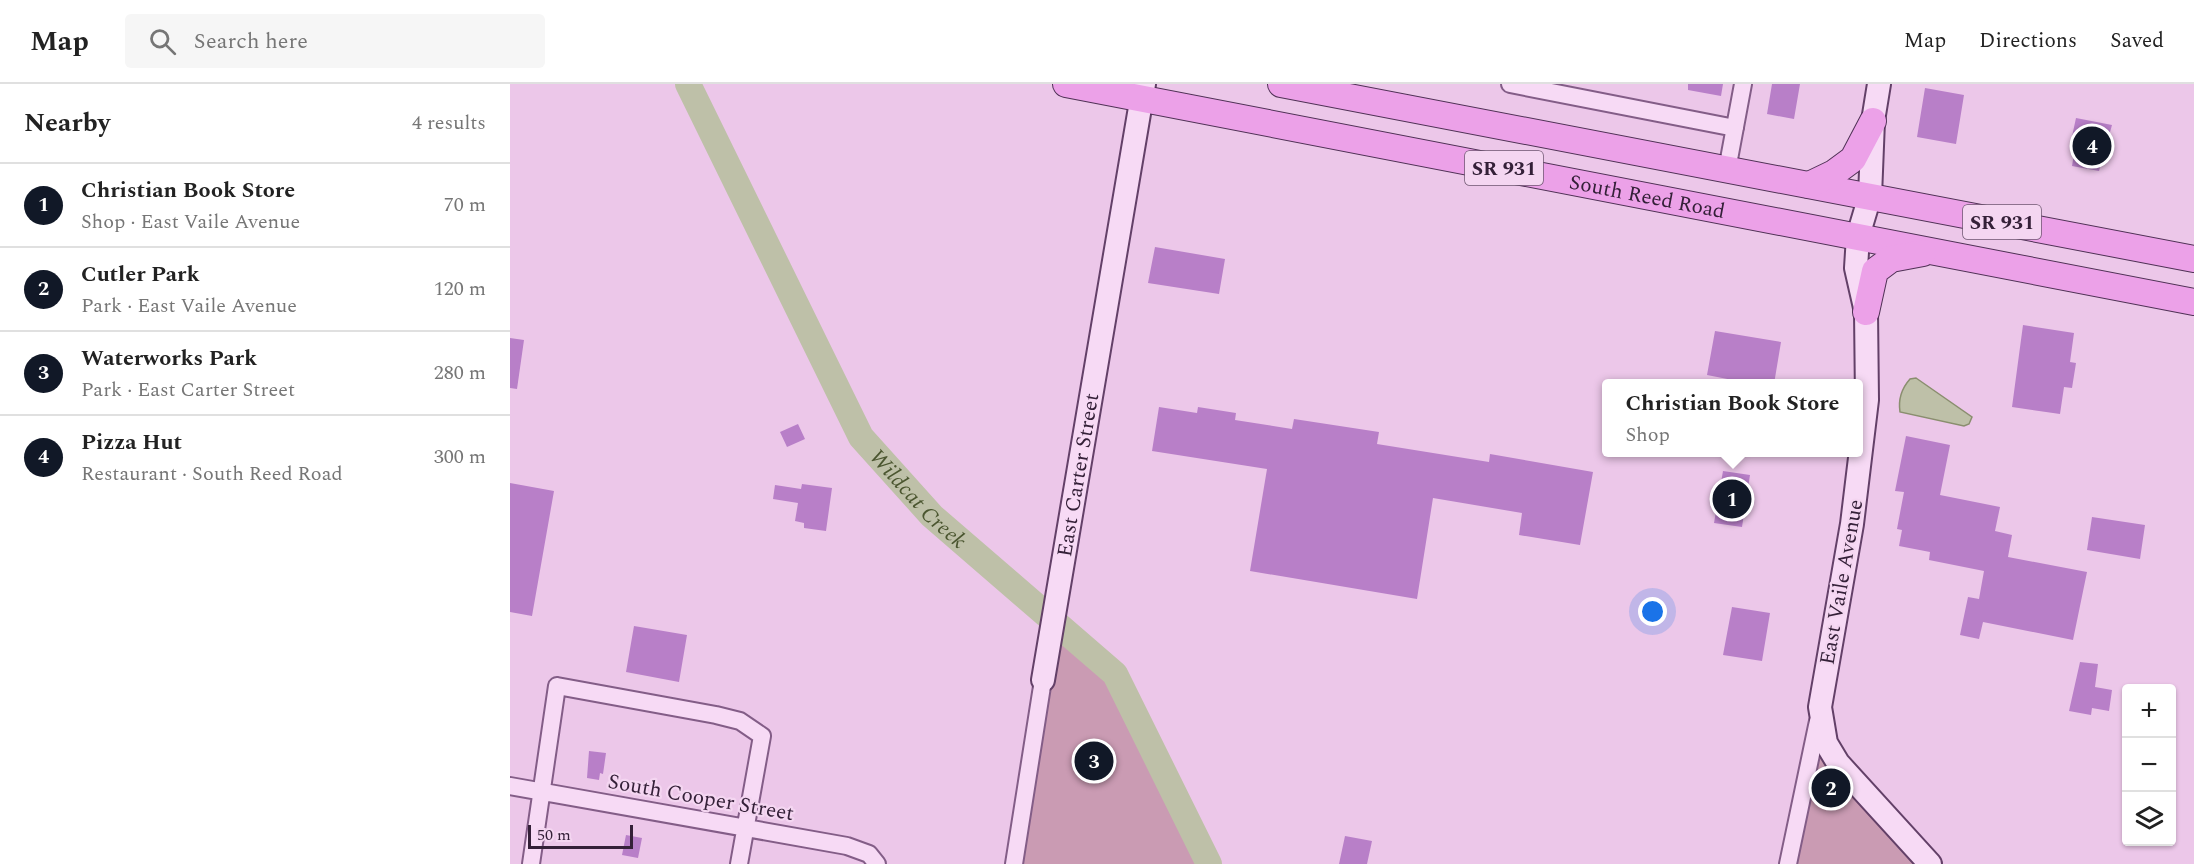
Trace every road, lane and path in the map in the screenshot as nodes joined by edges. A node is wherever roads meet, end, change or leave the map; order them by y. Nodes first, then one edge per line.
1 (1066, 84) edge
2 (1281, 84) edge
3 (1510, 84) edge
4 (1743, 84) edge
5 (1879, 84) edge
6 (1143, 91) edge
7 (1873, 121) junction
8 (1735, 128) junction
9 (1727, 170) junction
10 (1809, 185) junction
11 (1870, 196) junction
12 (1858, 236) junction
13 (1941, 252) junction
14 (2194, 260) edge
15 (2194, 302) edge
16 (1866, 312) junction
17 (1863, 427) edge
18 (1860, 457) edge
19 (1043, 680) joint
20 (1820, 707) junction
21 (510, 786) edge
22 (542, 790) junction
23 (745, 828) junction
24 (531, 864) edge
25 (739, 864) edge
26 (878, 864) edge
27 (1014, 864) edge
28 (1788, 864) edge
29 (1930, 864) edge

1 - 6 main road, South Reed Road / SR 931
2 - 9 main road, South Reed Road / SR 931
3 - 8 street
4 - 8 street
5 - 7 street, East Vaile Avenue
6 - 12 main road, South Reed Road / SR 931
6 - 19 street, East Carter Street
7 - 10 main road
7 - 11 street, East Vaile Avenue
8 - 9 street
9 - 10 main road, South Reed Road / SR 931
10 - 11 main road, South Reed Road / SR 931
11 - 12 street, East Vaile Avenue
11 - 14 main road, South Reed Road / SR 931
12 - 13 main road, South Reed Road / SR 931
12 - 16 street, East Vaile Avenue
13 - 15 main road, South Reed Road / SR 931
13 - 16 main road
16 - 17 street, East Vaile Avenue
18 - 20 street, East Vaile Avenue
19 - 27 street, East Carter Street
20 - 28 street
20 - 29 street, East Vaile Avenue
21 - 22 street, South Cooper Street
22 - 23 street, South Cooper Street
22 - 23 street
22 - 24 street
23 - 25 street
23 - 26 street, South Cooper Street

